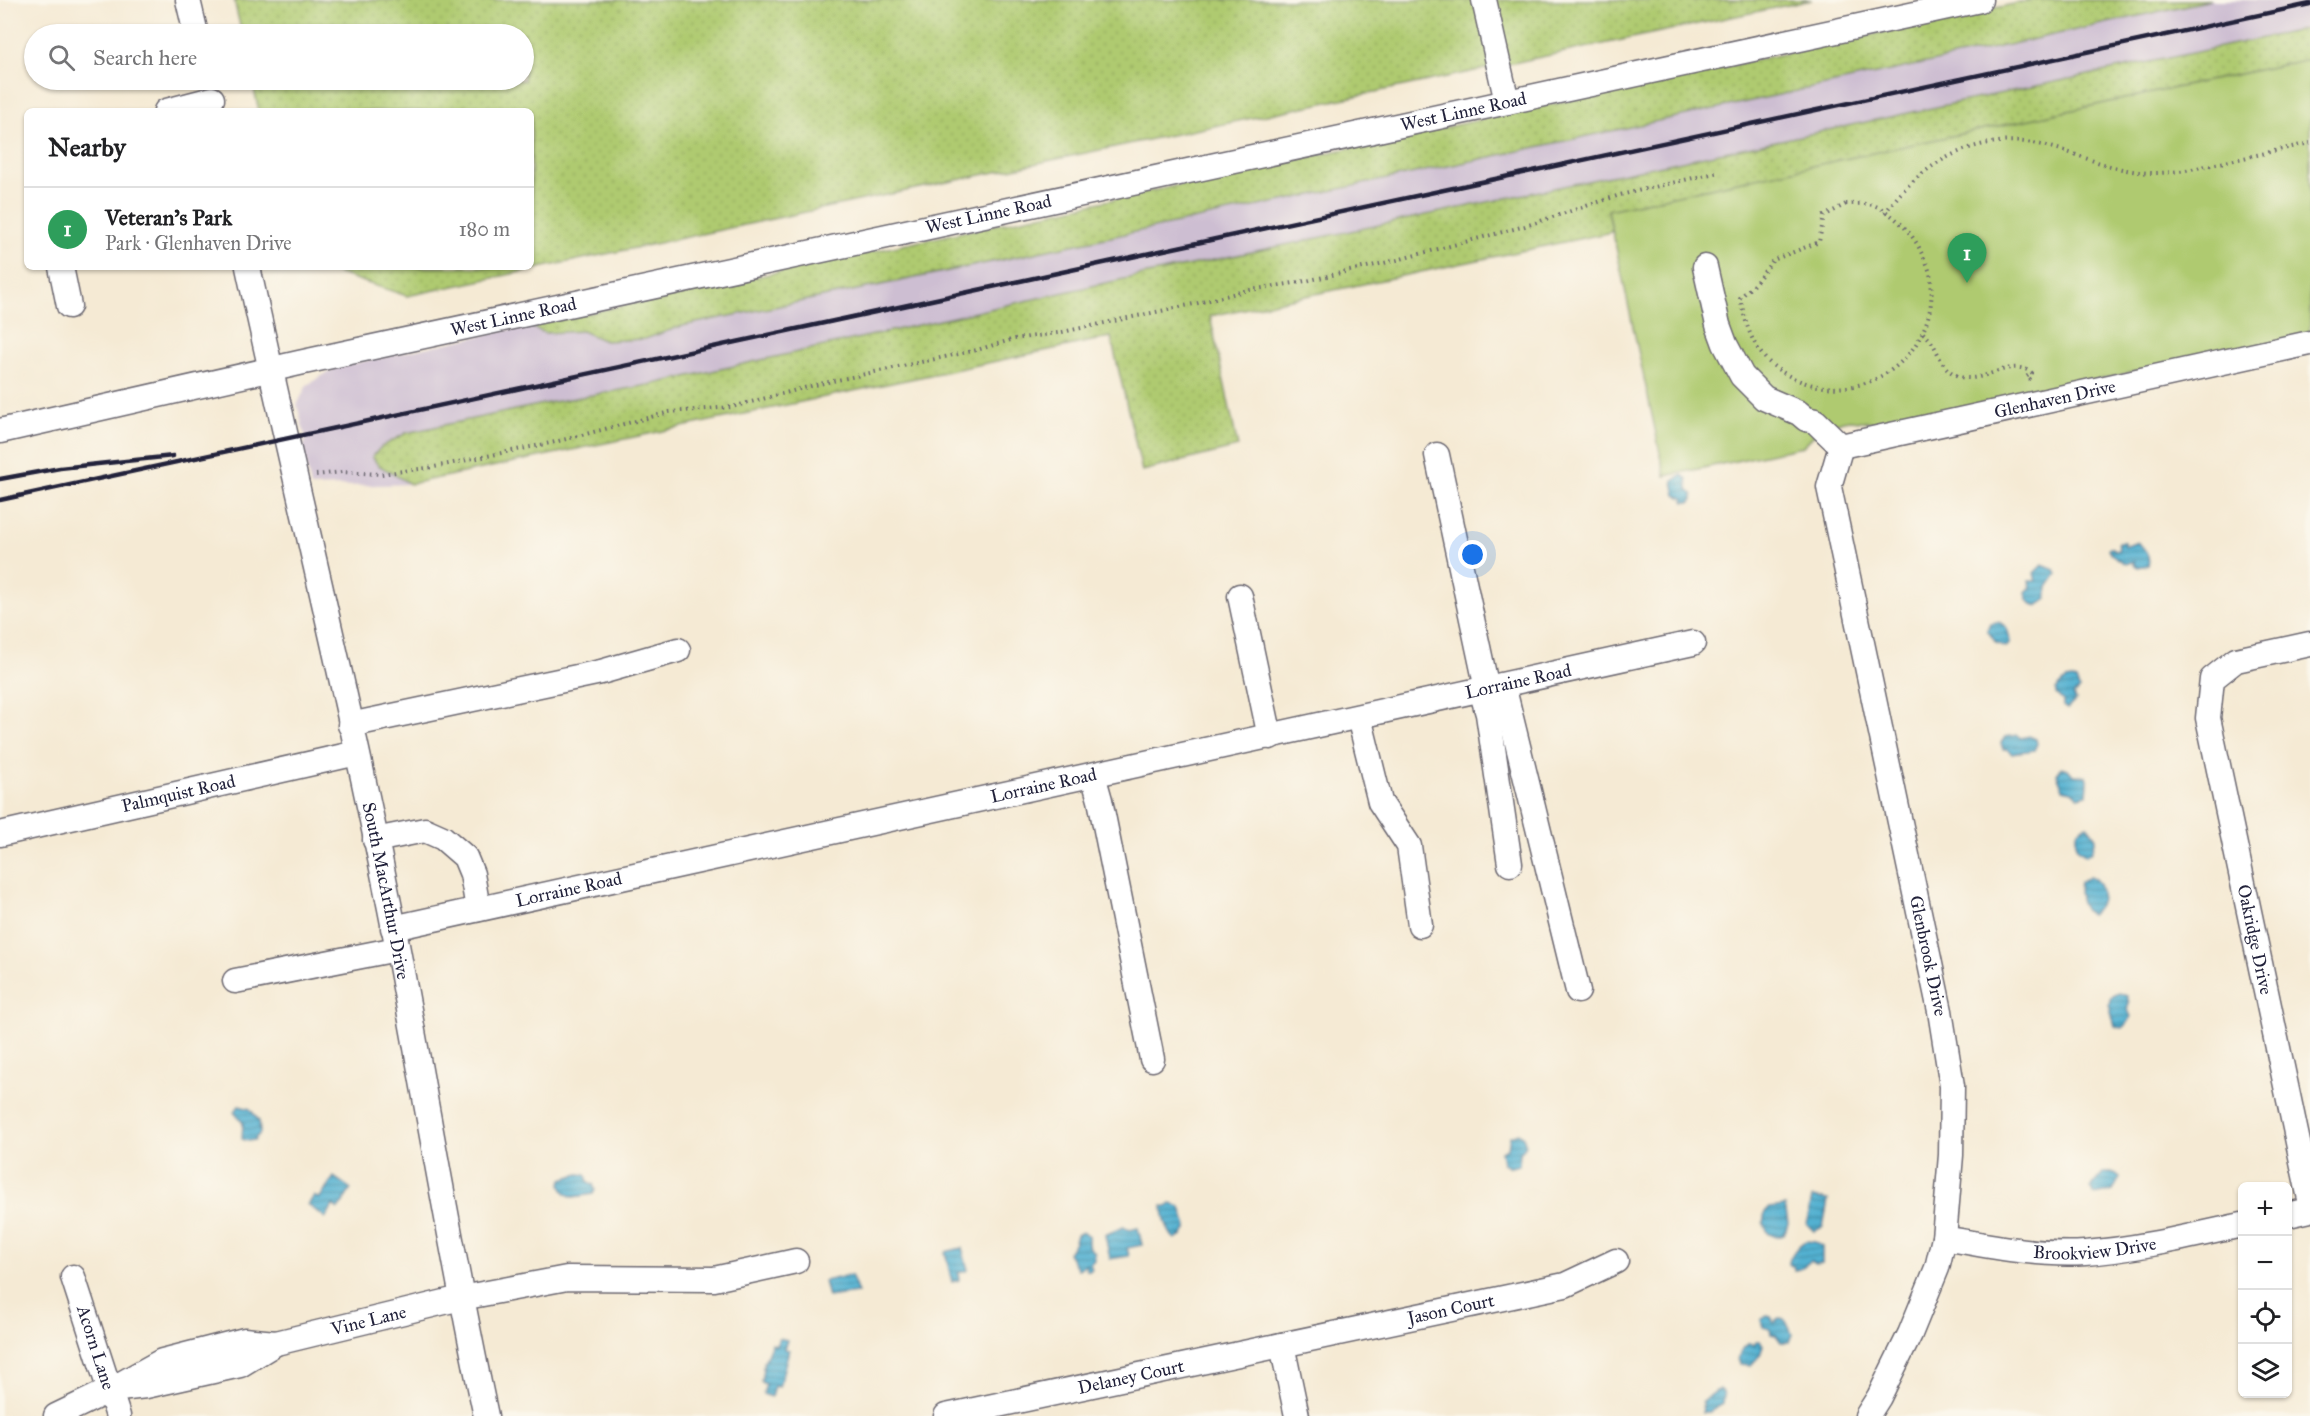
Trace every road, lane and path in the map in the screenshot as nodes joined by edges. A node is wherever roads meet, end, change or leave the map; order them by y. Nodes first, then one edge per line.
1 (188, 0) edge
2 (1484, 0) edge
3 (1980, 0) edge
4 (194, 24) edge
5 (211, 97) edge
6 (1507, 102) junction
7 (176, 108) edge
8 (2309, 143) edge
9 (2310, 150) edge
10 (1719, 172) dead end
11 (1885, 213) junction
12 (1705, 267) dead end
13 (62, 270) edge
14 (249, 270) edge
15 (69, 306) dead end
16 (1923, 333) junction
17 (2310, 343) edge
18 (271, 370) junction
19 (2036, 382) dead end
20 (0, 431) edge
21 (1841, 446) junction
22 (1437, 455) dead end
23 (297, 478) junction
24 (1240, 596) dead end
25 (1693, 643) dead end
26 (2310, 645) edge
27 (678, 650) dead end
28 (1490, 688) junction
29 (1359, 717) junction
30 (350, 725) junction
31 (1270, 736) junction
32 (357, 753) junction
33 (1093, 775) junction
34 (0, 834) edge
35 (375, 840) junction
36 (1510, 864) dead end
37 (478, 909) junction
38 (1420, 925) dead end
39 (395, 939) junction
40 (235, 981) dead end
41 (1578, 991) dead end
42 (1152, 1059) dead end
43 (2310, 1199) edge
44 (2310, 1210) edge
45 (2292, 1214) edge
46 (2238, 1226) edge
47 (1944, 1238) junction
48 (796, 1261) dead end
49 (1616, 1261) dead end
50 (73, 1276) dead end
51 (460, 1298) junction
52 (1282, 1345) junction
53 (110, 1390) junction
54 (56, 1416) edge
55 (117, 1416) edge
56 (486, 1416) edge
57 (946, 1416) edge
58 (1297, 1416) edge
59 (1867, 1416) edge

1 - 4 street
2 - 6 street
3 - 6 street, West Linne Road
5 - 7 street
6 - 18 street, West Linne Road
8 - 9 path
8 - 11 path
10 - 23 path
11 - 16 path
11 - 16 path
12 - 21 street
13 - 15 street
14 - 18 street
16 - 19 path
17 - 21 street, Glenhaven Drive
18 - 20 street, West Linne Road
18 - 23 street, South MacArthur Drive
21 - 47 street, Glenbrook Drive
22 - 28 street
23 - 30 street, South MacArthur Drive
24 - 31 street
25 - 28 street, Lorraine Road
26 - 43 street, Oakridge Drive
27 - 30 street
28 - 29 street, Lorraine Road
28 - 36 street
28 - 41 street
29 - 31 street, Lorraine Road
29 - 38 street
30 - 32 street, South MacArthur Drive
31 - 33 street, Lorraine Road
32 - 34 street, Palmquist Road
32 - 35 street, South MacArthur Drive
33 - 37 street, Lorraine Road
33 - 42 street
35 - 37 street
35 - 39 street, South MacArthur Drive
37 - 39 street, Lorraine Road
39 - 40 street, Lorraine Road
39 - 51 street, South MacArthur Drive
44 - 45 street
46 - 47 street, Brookview Drive
47 - 59 street, Glenbrook Drive
48 - 51 street, Vine Lane
49 - 52 street, Jason Court
50 - 53 street, Acorn Lane
51 - 53 street, Vine Lane
51 - 56 street, South MacArthur Drive
52 - 57 street, Delaney Court
52 - 58 street
53 - 54 street, Vine Lane
53 - 55 street, Acorn Lane

